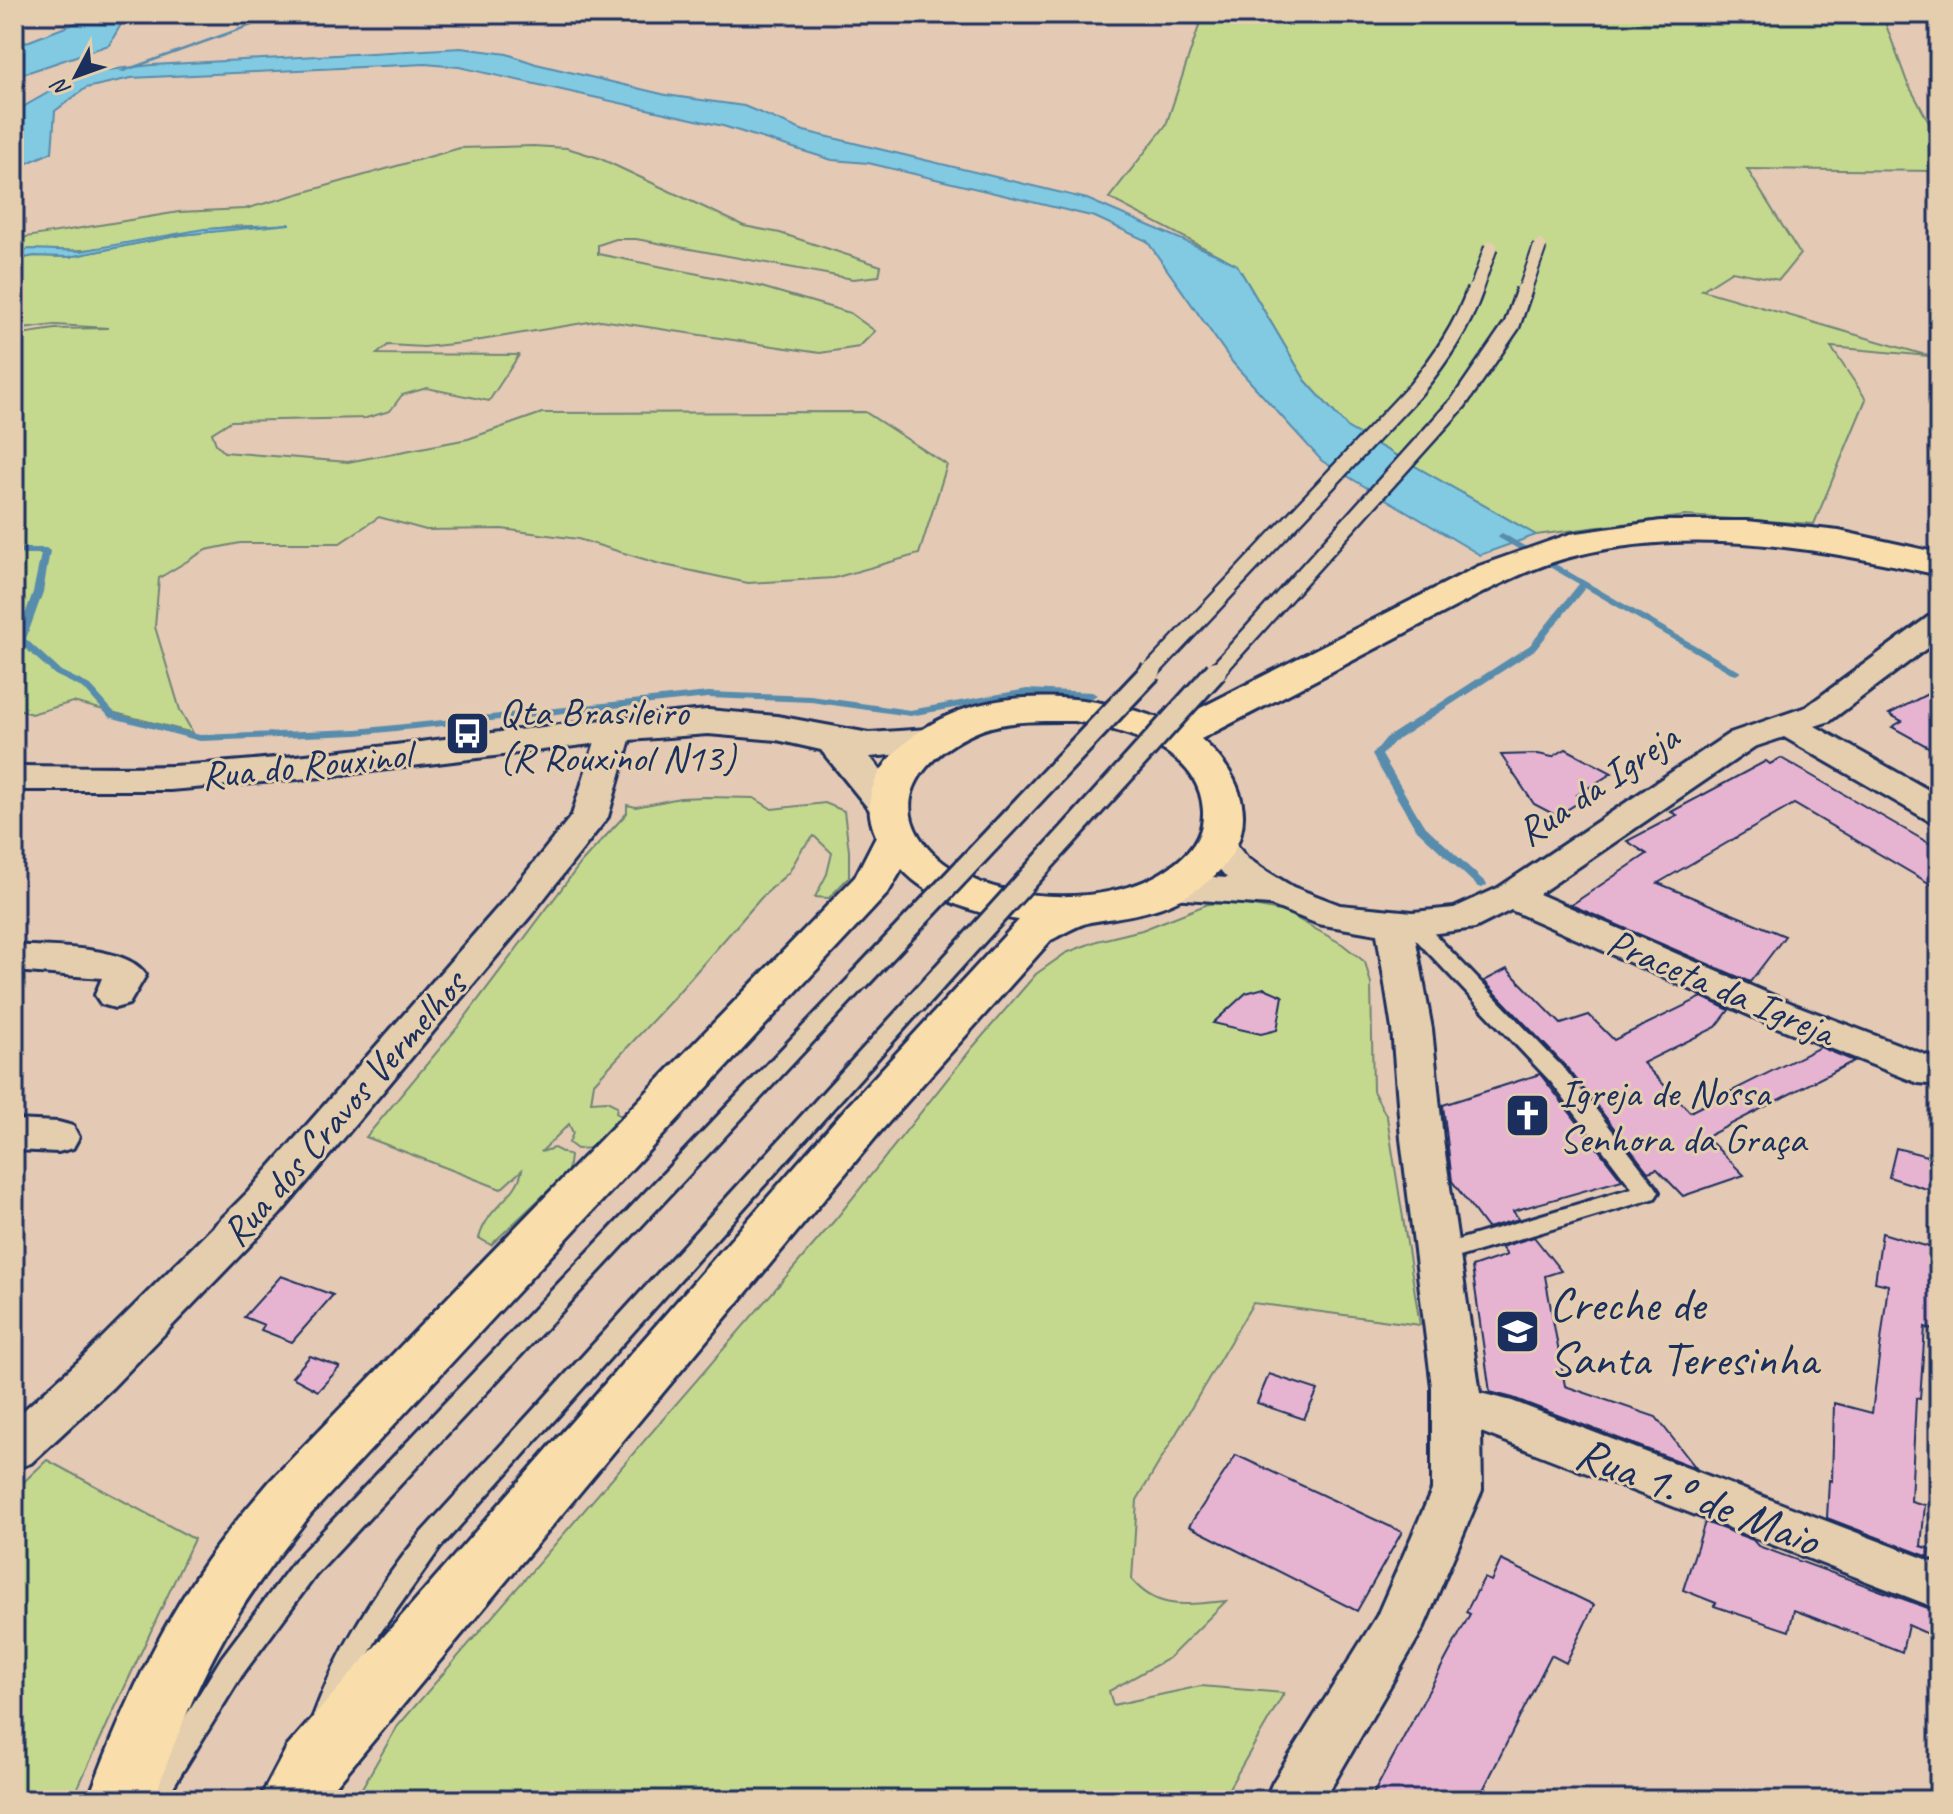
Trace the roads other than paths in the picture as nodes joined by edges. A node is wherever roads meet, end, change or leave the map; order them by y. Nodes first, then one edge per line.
1 (1540, 246) dead end
2 (1491, 247) dead end
3 (1939, 564) edge
4 (1939, 624) edge
5 (1786, 724) junction
6 (616, 729) junction
7 (1173, 738) junction
8 (835, 741) junction
9 (928, 741) junction
10 (14, 778) edge
11 (1939, 811) edge
12 (891, 821) junction
13 (1217, 845) junction
14 (1171, 886) junction
15 (1280, 895) junction
16 (1511, 896) junction
17 (1077, 910) junction
18 (1404, 924) junction
19 (14, 958) edge
20 (115, 995) dead end
21 (1933, 1073) dead end
22 (14, 1135) edge
23 (58, 1137) dead end
24 (1439, 1254) junction
25 (1456, 1409) junction
26 (14, 1449) edge
27 (1939, 1587) edge
28 (301, 1784) edge
29 (121, 1800) edge
30 (149, 1800) edge
31 (1293, 1800) edge

1 - 28 lane, bridge
2 - 30 lane, bridge
3 - 7 main road
4 - 5 street, Rua da Igreja
5 - 11 street
5 - 16 street, Rua da Igreja
6 - 8 main road, Rua do Rouxinol
6 - 10 main road, Rua do Rouxinol
6 - 26 street, Rua dos Cravos Vermelhos
7 - 9 main road
7 - 13 main road
8 - 9 main road, Rua do Rouxinol
8 - 12 main road
9 - 12 main road
12 - 17 main road
12 - 29 main road
13 - 14 main road
13 - 15 street, Rua da Igreja
14 - 15 street, Rua da Igreja
14 - 17 main road
15 - 18 street, Rua da Igreja
16 - 18 street, Rua da Igreja
16 - 21 street, Praceta da Igreja
17 - 28 main road
18 - 24 street
18 - 24 lane
19 - 20 street
22 - 23 street
24 - 25 street
25 - 27 street, Rua 1.º de Maio
25 - 31 street

